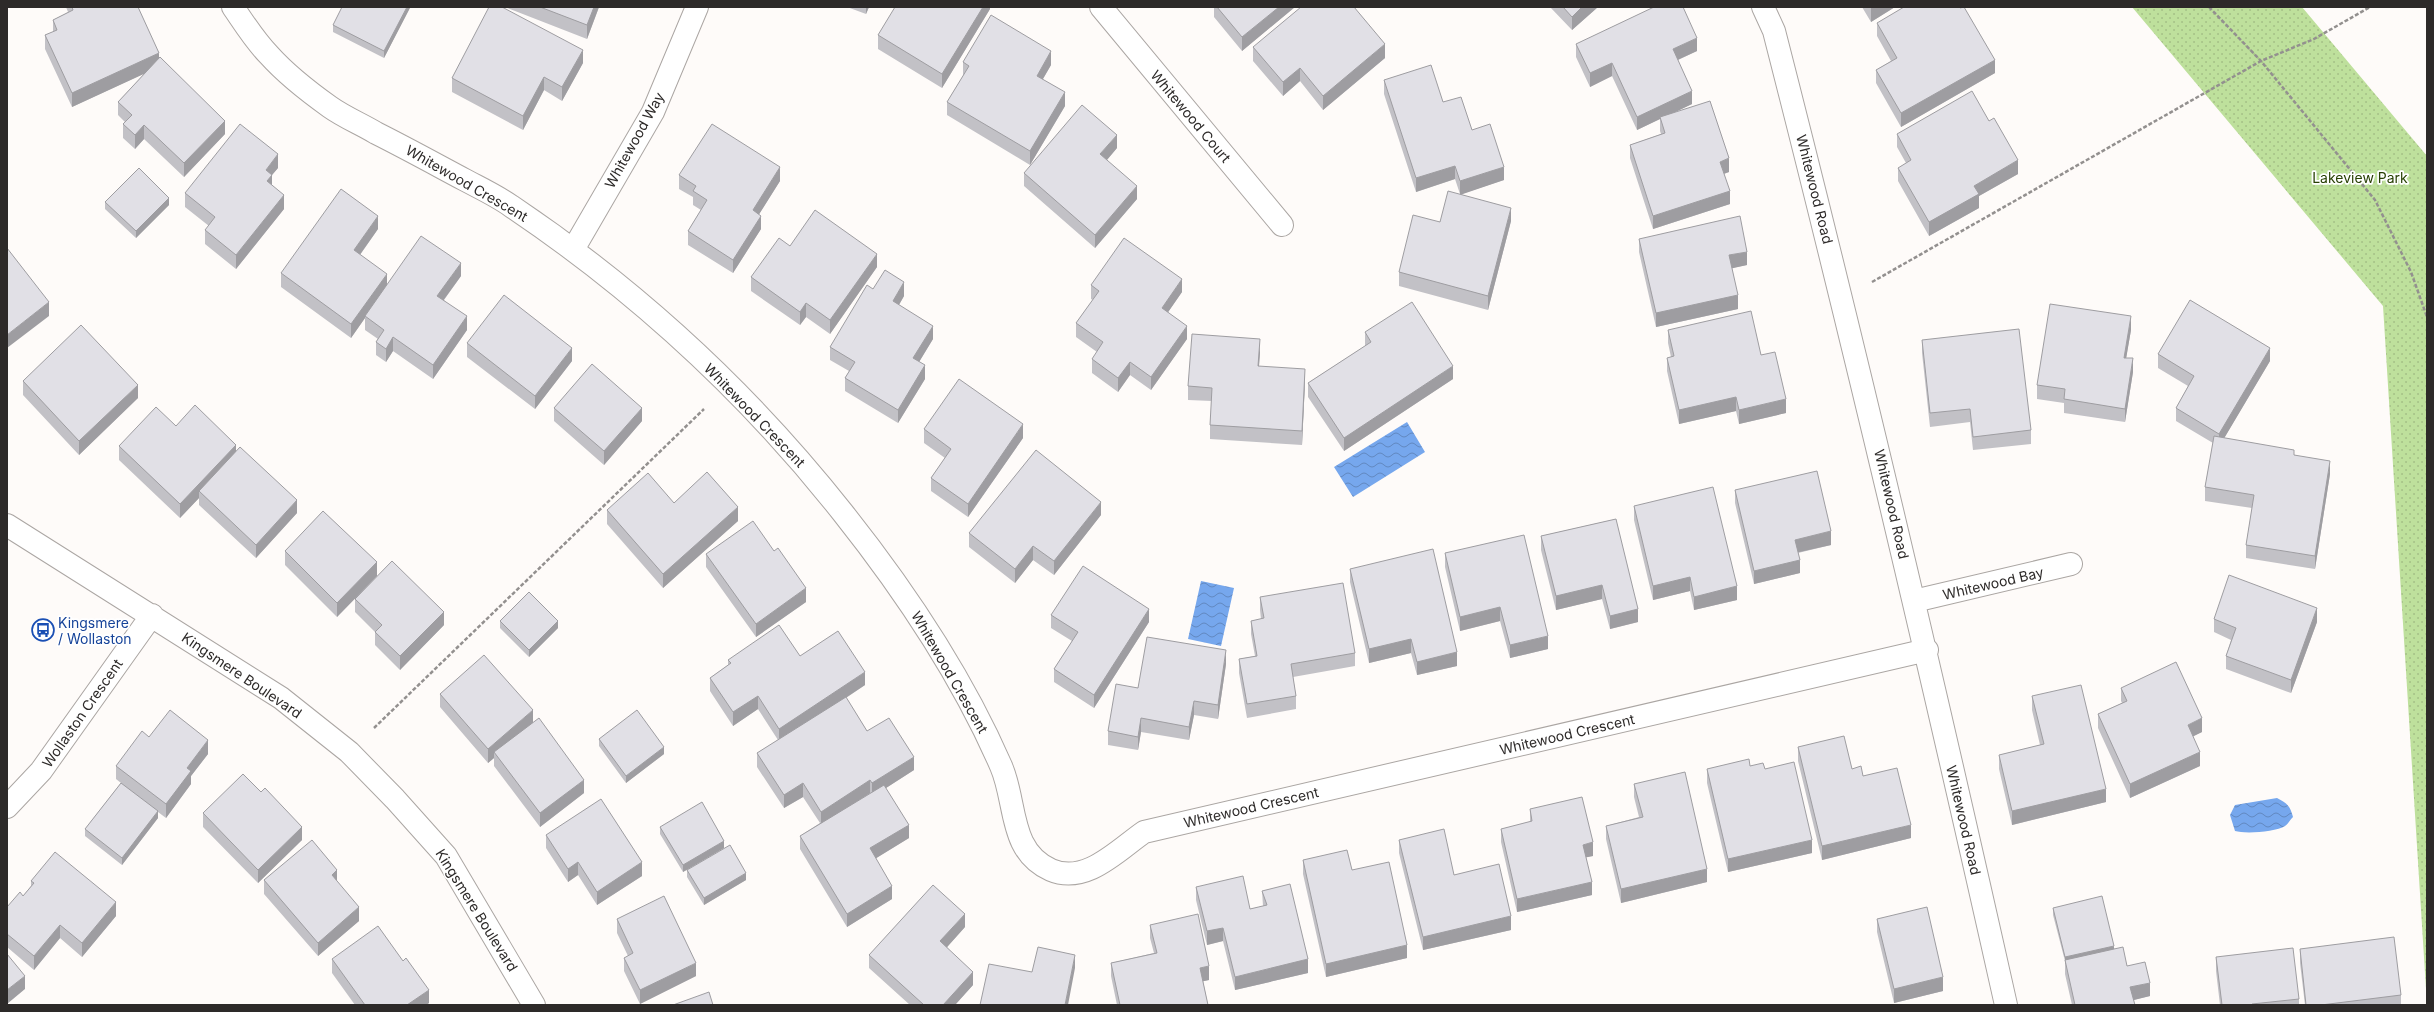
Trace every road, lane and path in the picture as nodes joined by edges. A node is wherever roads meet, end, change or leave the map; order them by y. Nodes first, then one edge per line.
1 (233, 7) edge
2 (697, 7) edge
3 (1101, 7) edge
4 (1763, 7) edge
5 (2209, 7) edge
6 (2370, 7) edge
7 (2261, 61) junction
8 (1282, 225) dead end
9 (574, 248) junction
10 (1875, 282) dead end
11 (2427, 317) edge
12 (701, 412) dead end
13 (7, 525) edge
14 (2071, 564) dead end
15 (1914, 601) junction
16 (152, 615) junction
17 (1927, 650) junction
18 (383, 719) dead end
19 (7, 807) edge
20 (534, 1005) edge
21 (2006, 1005) edge

1 - 9 street, Whitewood Crescent
2 - 9 street, Whitewood Way
3 - 8 street, Whitewood Court
4 - 15 street, Whitewood Road
5 - 7 path
6 - 7 path
7 - 10 path
7 - 11 path
9 - 17 street, Whitewood Crescent
12 - 18 path
13 - 16 street, Kingsmere Boulevard
14 - 15 street, Whitewood Bay
15 - 17 street, Whitewood Road
16 - 19 street, Wollaston Crescent
16 - 20 street, Kingsmere Boulevard
17 - 21 street, Whitewood Road

